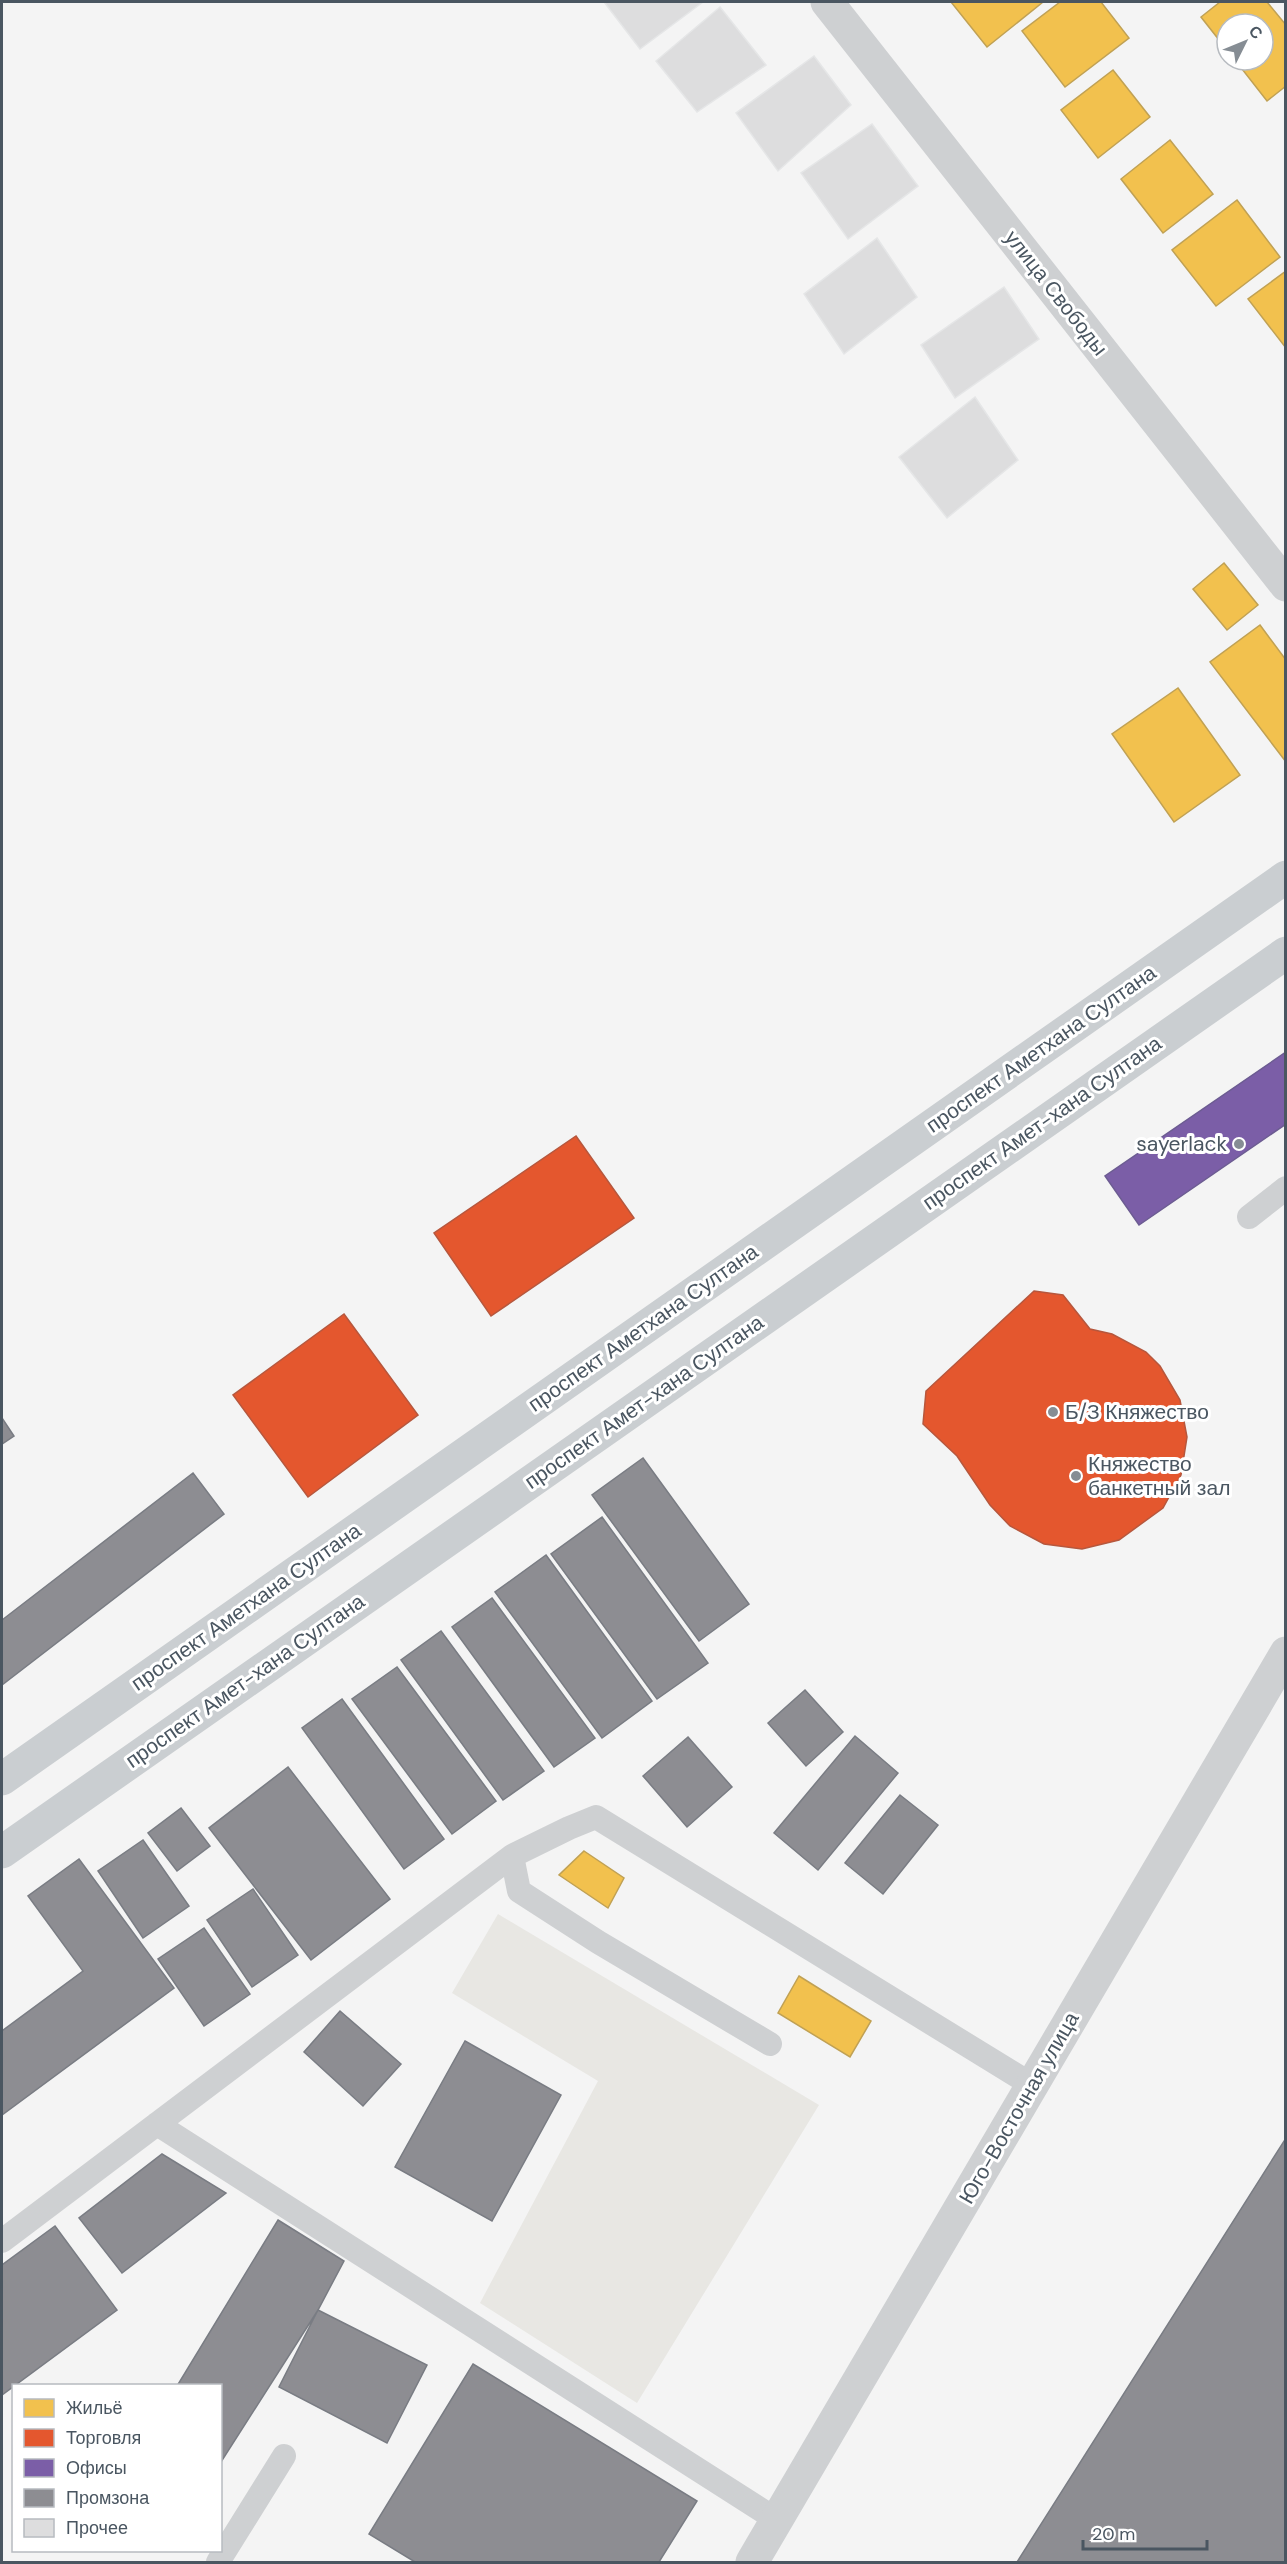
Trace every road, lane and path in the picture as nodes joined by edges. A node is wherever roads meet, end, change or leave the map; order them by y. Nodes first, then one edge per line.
1 (827, 2) edge
2 (1286, 585) edge
3 (1286, 877) edge
4 (1286, 952) edge
5 (1286, 1188) edge
6 (1249, 1217) dead end
7 (1286, 1653) edge
8 (2, 1779) edge
9 (2, 1852) edge
10 (512, 1856) junction
11 (770, 2044) dead end
12 (1032, 2085) junction
13 (157, 2124) junction
14 (2, 2241) edge
15 (284, 2456) dead end
16 (777, 2520) junction
17 (218, 2562) edge
18 (752, 2562) edge

1 - 2 street, улица Свободы
3 - 8 main road, проспект Аметхана Султана
4 - 9 main road, проспект Амет-хана Султана
5 - 6 lane
7 - 12 street, Юго-Восточная улица
10 - 11 lane
10 - 12 lane
10 - 13 lane
12 - 16 street, Юго-Восточная улица
13 - 14 lane
13 - 16 lane
15 - 17 lane
16 - 18 street, Юго-Восточная улица

